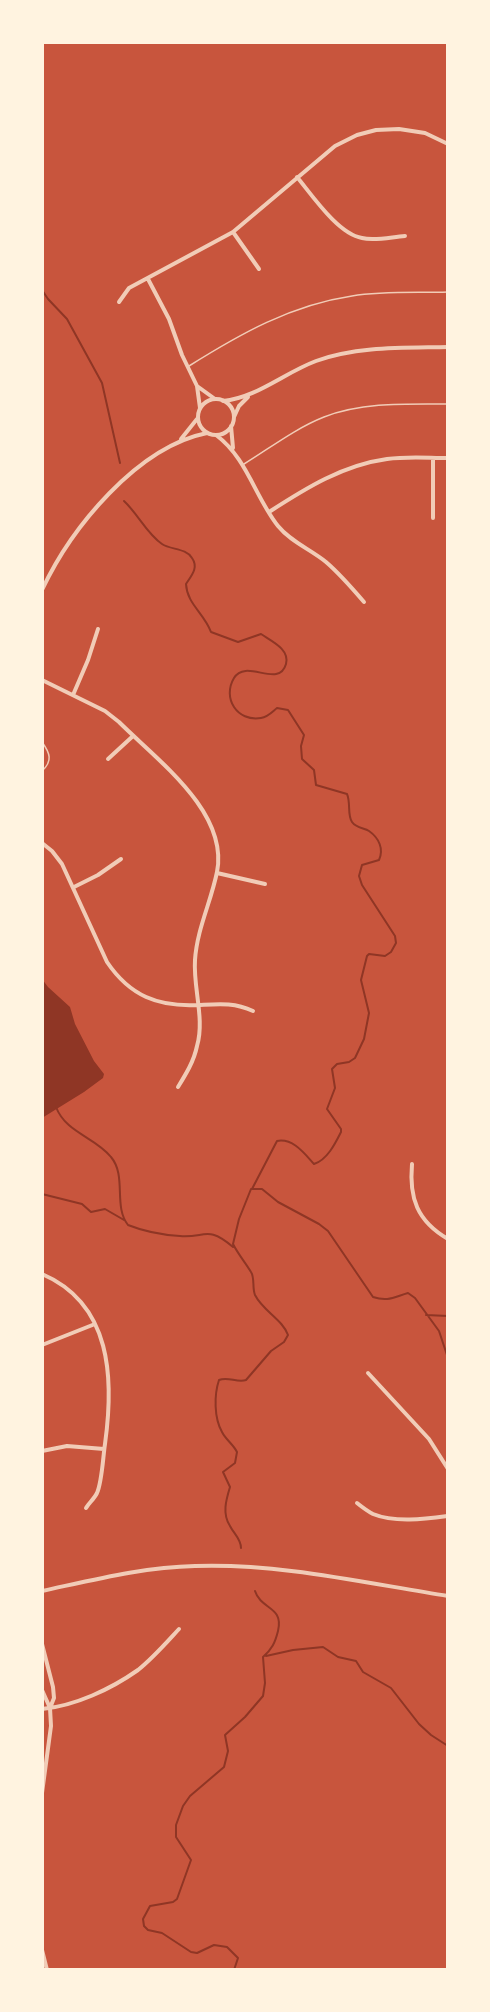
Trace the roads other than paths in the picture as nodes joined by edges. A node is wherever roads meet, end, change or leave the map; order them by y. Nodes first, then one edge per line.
1 (448, 135) edge
2 (446, 143) edge
3 (297, 177) junction
4 (233, 232) junction
5 (405, 236) dead end
6 (259, 269) dead end
7 (148, 279) junction
8 (448, 292) edge
9 (119, 302) dead end
10 (448, 348) edge
11 (188, 367) junction
12 (196, 386) junction
13 (248, 397) junction
14 (215, 399) junction
15 (223, 401) junction
16 (448, 404) edge
17 (200, 408) junction
18 (198, 418) junction
19 (233, 418) junction
20 (231, 426) junction
21 (207, 433) junction
22 (216, 435) junction
23 (181, 440) junction
24 (233, 449) junction
25 (433, 458) junction
26 (448, 458) edge
27 (242, 465) junction
28 (269, 512) junction
29 (433, 518) dead end
30 (42, 590) edge
31 (364, 602) dead end
32 (98, 629) dead end
33 (42, 680) edge
34 (73, 695) junction
35 (133, 736) junction
36 (42, 742) edge
37 (108, 759) dead end
38 (42, 771) edge
39 (42, 843) edge
40 (121, 859) dead end
41 (217, 873) junction
42 (265, 884) dead end
43 (74, 887) junction
44 (197, 1005) junction
45 (253, 1011) dead end
46 (178, 1087) dead end
47 (412, 1164) dead end
48 (448, 1239) edge
49 (42, 1274) edge
50 (95, 1324) junction
51 (42, 1345) edge
52 (368, 1373) dead end
53 (104, 1449) junction
54 (42, 1450) edge
55 (448, 1469) edge
56 (357, 1503) dead end
57 (86, 1508) dead end
58 (448, 1516) edge
59 (42, 1591) edge
60 (448, 1596) edge
61 (178, 1629) dead end
62 (42, 1644) edge
63 (42, 1690) edge
64 (51, 1708) junction
65 (42, 1709) edge
66 (42, 1793) edge
67 (42, 1950) edge
68 (47, 1970) edge

1 - 2 street
2 - 3 street
3 - 4 street
3 - 5 street
4 - 6 street
4 - 7 street
7 - 9 street
7 - 11 street
8 - 11 lane
10 - 13 street
11 - 12 street
12 - 14 street
12 - 17 street
13 - 15 street
13 - 19 street
14 - 15 street
14 - 17 street
15 - 19 street
16 - 27 lane
17 - 18 street
18 - 21 street
18 - 23 street
19 - 20 street
20 - 22 street
20 - 24 street
21 - 22 street
21 - 23 street
22 - 24 street
23 - 30 street
24 - 27 street
25 - 26 street
25 - 28 street
25 - 29 street
27 - 28 street
28 - 31 street
32 - 34 street
33 - 34 street
34 - 35 street
35 - 37 street
35 - 41 street
36 - 38 lane
39 - 43 street
40 - 43 street
41 - 42 street
41 - 44 street
43 - 44 street
44 - 45 street
44 - 46 street
47 - 48 street
49 - 50 street
50 - 51 street
50 - 53 street
52 - 55 street
53 - 54 street
53 - 57 street
56 - 58 street
59 - 60 street
61 - 64 street
62 - 64 street
63 - 64 street
64 - 65 street
64 - 66 street
67 - 68 street

